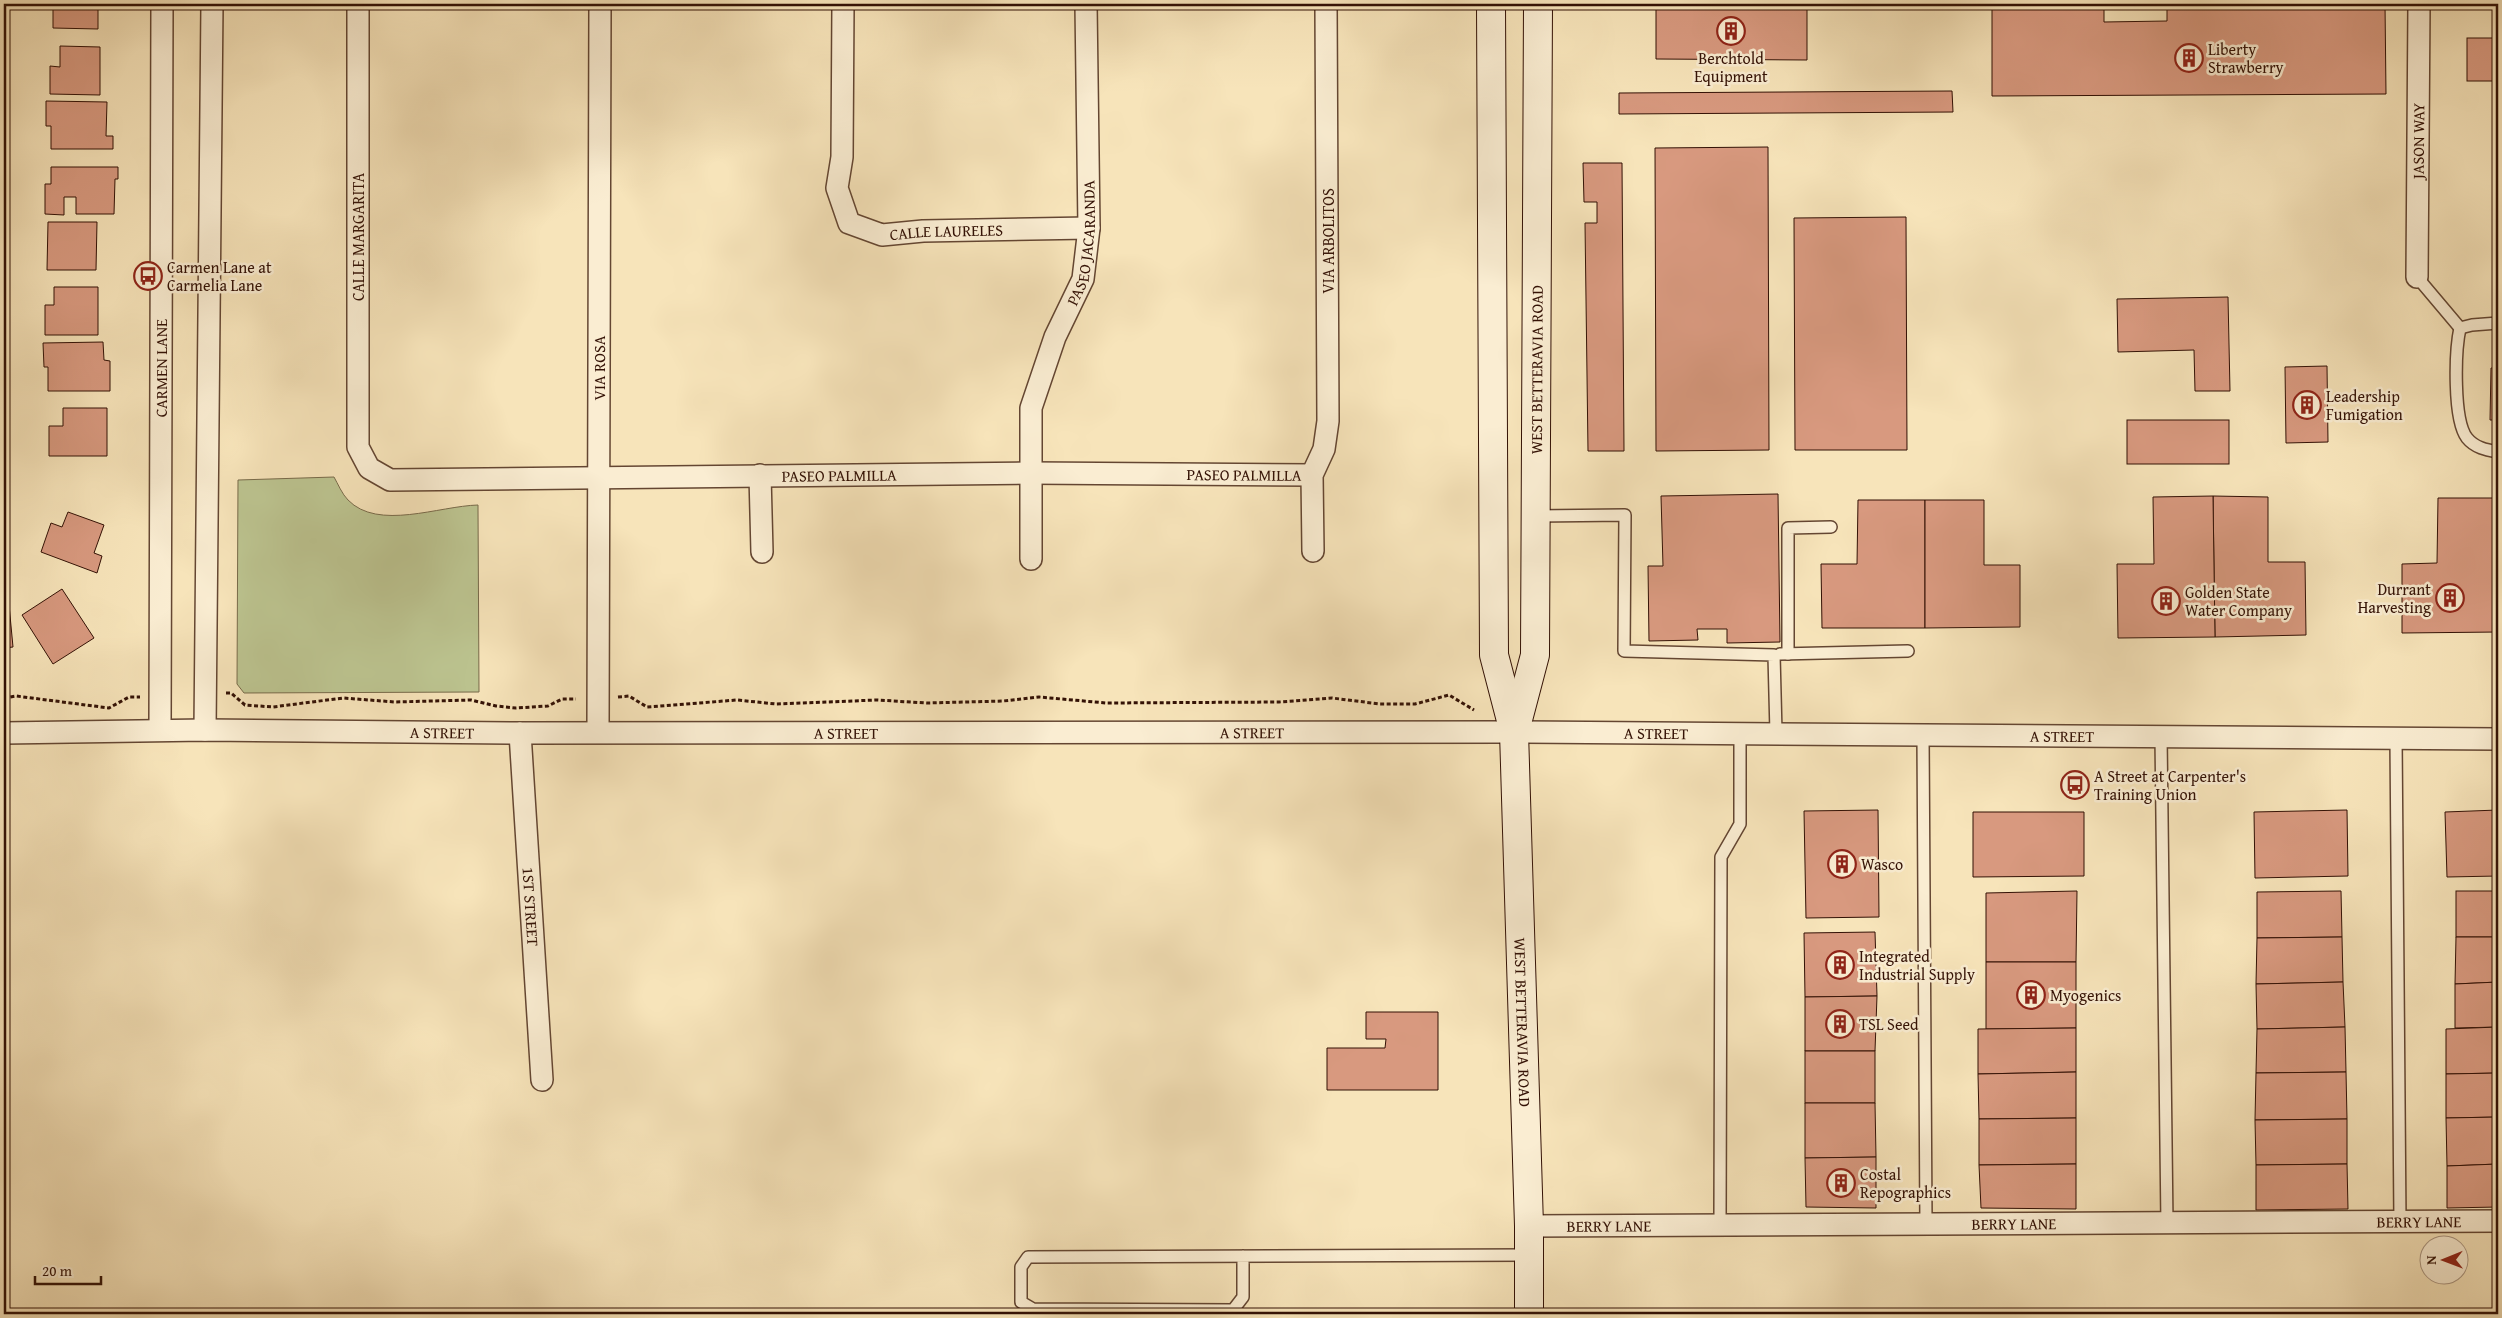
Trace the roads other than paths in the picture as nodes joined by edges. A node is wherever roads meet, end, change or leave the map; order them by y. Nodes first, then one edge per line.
1 (162, 4) edge
2 (212, 4) edge
3 (358, 4) edge
4 (600, 4) edge
5 (843, 4) edge
6 (1086, 4) edge
7 (1326, 4) edge
8 (1491, 4) edge
9 (1538, 4) edge
10 (2419, 4) edge
11 (1090, 228) junction
12 (2417, 277) joint
13 (2498, 324) edge
14 (2460, 328) junction
15 (2498, 452) edge
16 (369, 468) joint
17 (1030, 473) junction
18 (760, 475) junction
19 (1312, 475) junction
20 (598, 477) junction
21 (1536, 516) junction
22 (1831, 527) dead end
23 (1313, 551) dead end
24 (762, 552) dead end
25 (1031, 559) dead end
26 (1908, 651) dead end
27 (1788, 654) junction
28 (1774, 655) junction
29 (160, 730) junction
30 (205, 730) junction
31 (520, 732) junction
32 (598, 732) junction
33 (1514, 732) junction
34 (4, 733) edge
35 (1776, 733) junction
36 (1740, 734) junction
37 (1923, 735) junction
38 (2161, 736) junction
39 (2396, 738) junction
40 (2498, 739) edge
41 (542, 1080) dead end
42 (2498, 1221) edge
43 (2400, 1222) junction
44 (1926, 1224) junction
45 (2166, 1224) junction
46 (1720, 1225) junction
47 (1529, 1226) junction
48 (1529, 1255) junction
49 (1243, 1256) junction
50 (1529, 1314) edge

1 - 29 street, CARMEN LANE
2 - 30 street
3 - 16 street, CALLE MARGARITA
4 - 20 street, VIA ROSA
5 - 11 street, CALLE LAURELES
6 - 11 street, PASEO JACARANDA
7 - 19 street, VIA ARBOLITOS
8 - 33 street, WEST BETTERAVIA ROAD
9 - 21 street, WEST BETTERAVIA ROAD
10 - 12 street, JASON WAY
11 - 17 street, PASEO JACARANDA
12 - 14 lane
13 - 14 lane
14 - 15 lane
16 - 20 street, PASEO PALMILLA
17 - 18 street, PASEO PALMILLA
17 - 19 street, PASEO PALMILLA
17 - 25 street, PASEO JACARANDA
18 - 20 street, PASEO PALMILLA
18 - 24 street
19 - 23 street
20 - 32 street, VIA ROSA
21 - 28 lane
21 - 33 street, WEST BETTERAVIA ROAD
22 - 27 lane
26 - 27 lane
27 - 28 lane
28 - 35 lane
29 - 30 street, A STREET
29 - 34 street, A STREET
30 - 31 street, A STREET
31 - 32 street, A STREET
31 - 41 street, 1ST STREET
32 - 33 street, A STREET
33 - 36 street, A STREET
33 - 47 street, WEST BETTERAVIA ROAD
35 - 36 street, A STREET
35 - 37 street, A STREET
36 - 46 lane
37 - 38 street, A STREET
37 - 44 lane
38 - 39 street, A STREET
38 - 45 lane
39 - 40 street, A STREET
39 - 43 lane
42 - 43 street, BERRY LANE
43 - 45 street, BERRY LANE
44 - 45 street, BERRY LANE
44 - 46 street, BERRY LANE
46 - 47 street, BERRY LANE
47 - 48 street, WEST BETTERAVIA ROAD
48 - 49 lane
48 - 50 street, WEST BETTERAVIA ROAD
49 - 49 lane

